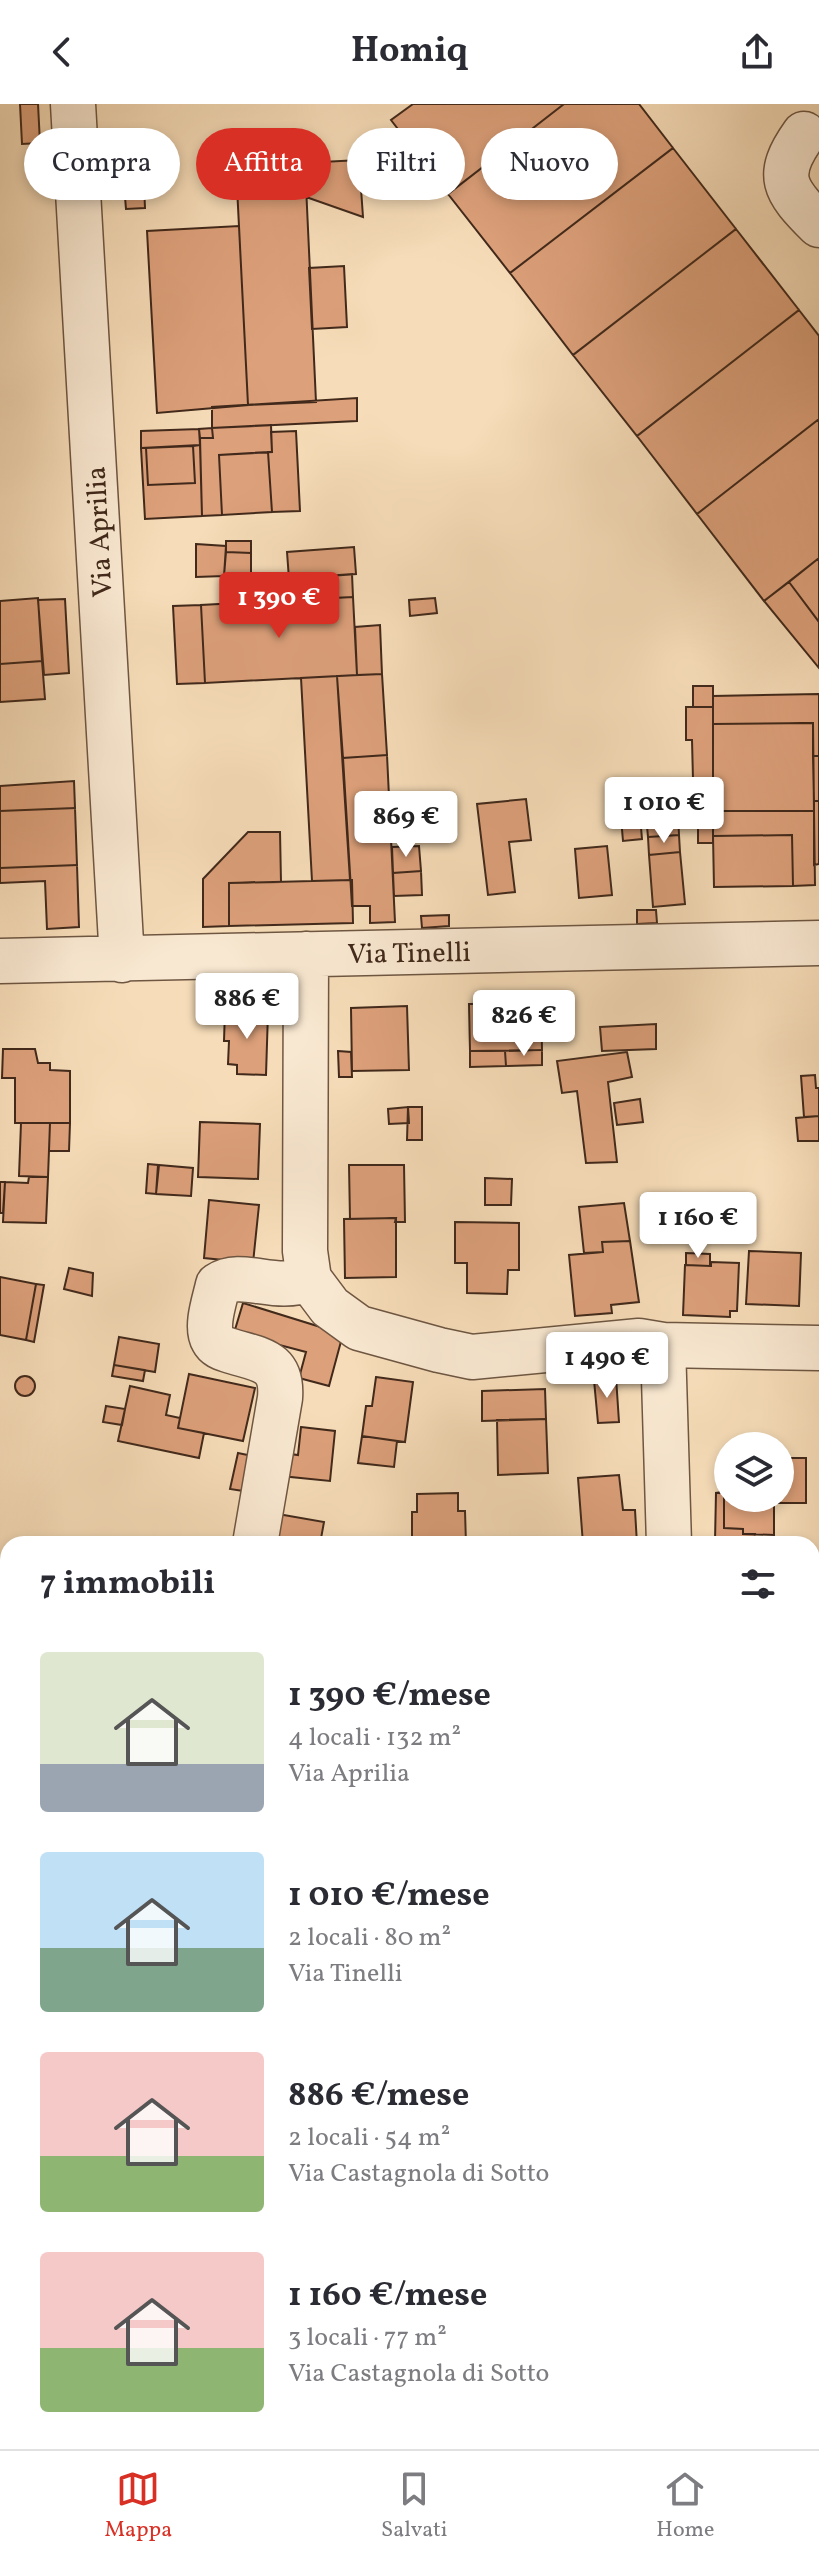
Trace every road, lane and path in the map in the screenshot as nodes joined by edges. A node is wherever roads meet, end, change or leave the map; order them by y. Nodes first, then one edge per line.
1 (73, 104) edge
2 (804, 134) dead end
3 (819, 225) edge
4 (819, 943) edge
5 (306, 954) junction
6 (122, 960) junction
7 (0, 961) edge
8 (309, 1279) junction
9 (663, 1345) junction
10 (819, 1348) edge
11 (256, 1536) edge
12 (669, 1536) edge

1 - 6 street, Via Aprilia
2 - 3 street
4 - 5 street, Via Tinelli
5 - 6 street, Via Tinelli
5 - 8 street
6 - 7 street, Via Tinelli
8 - 9 street
8 - 11 street
9 - 10 street
9 - 12 street

